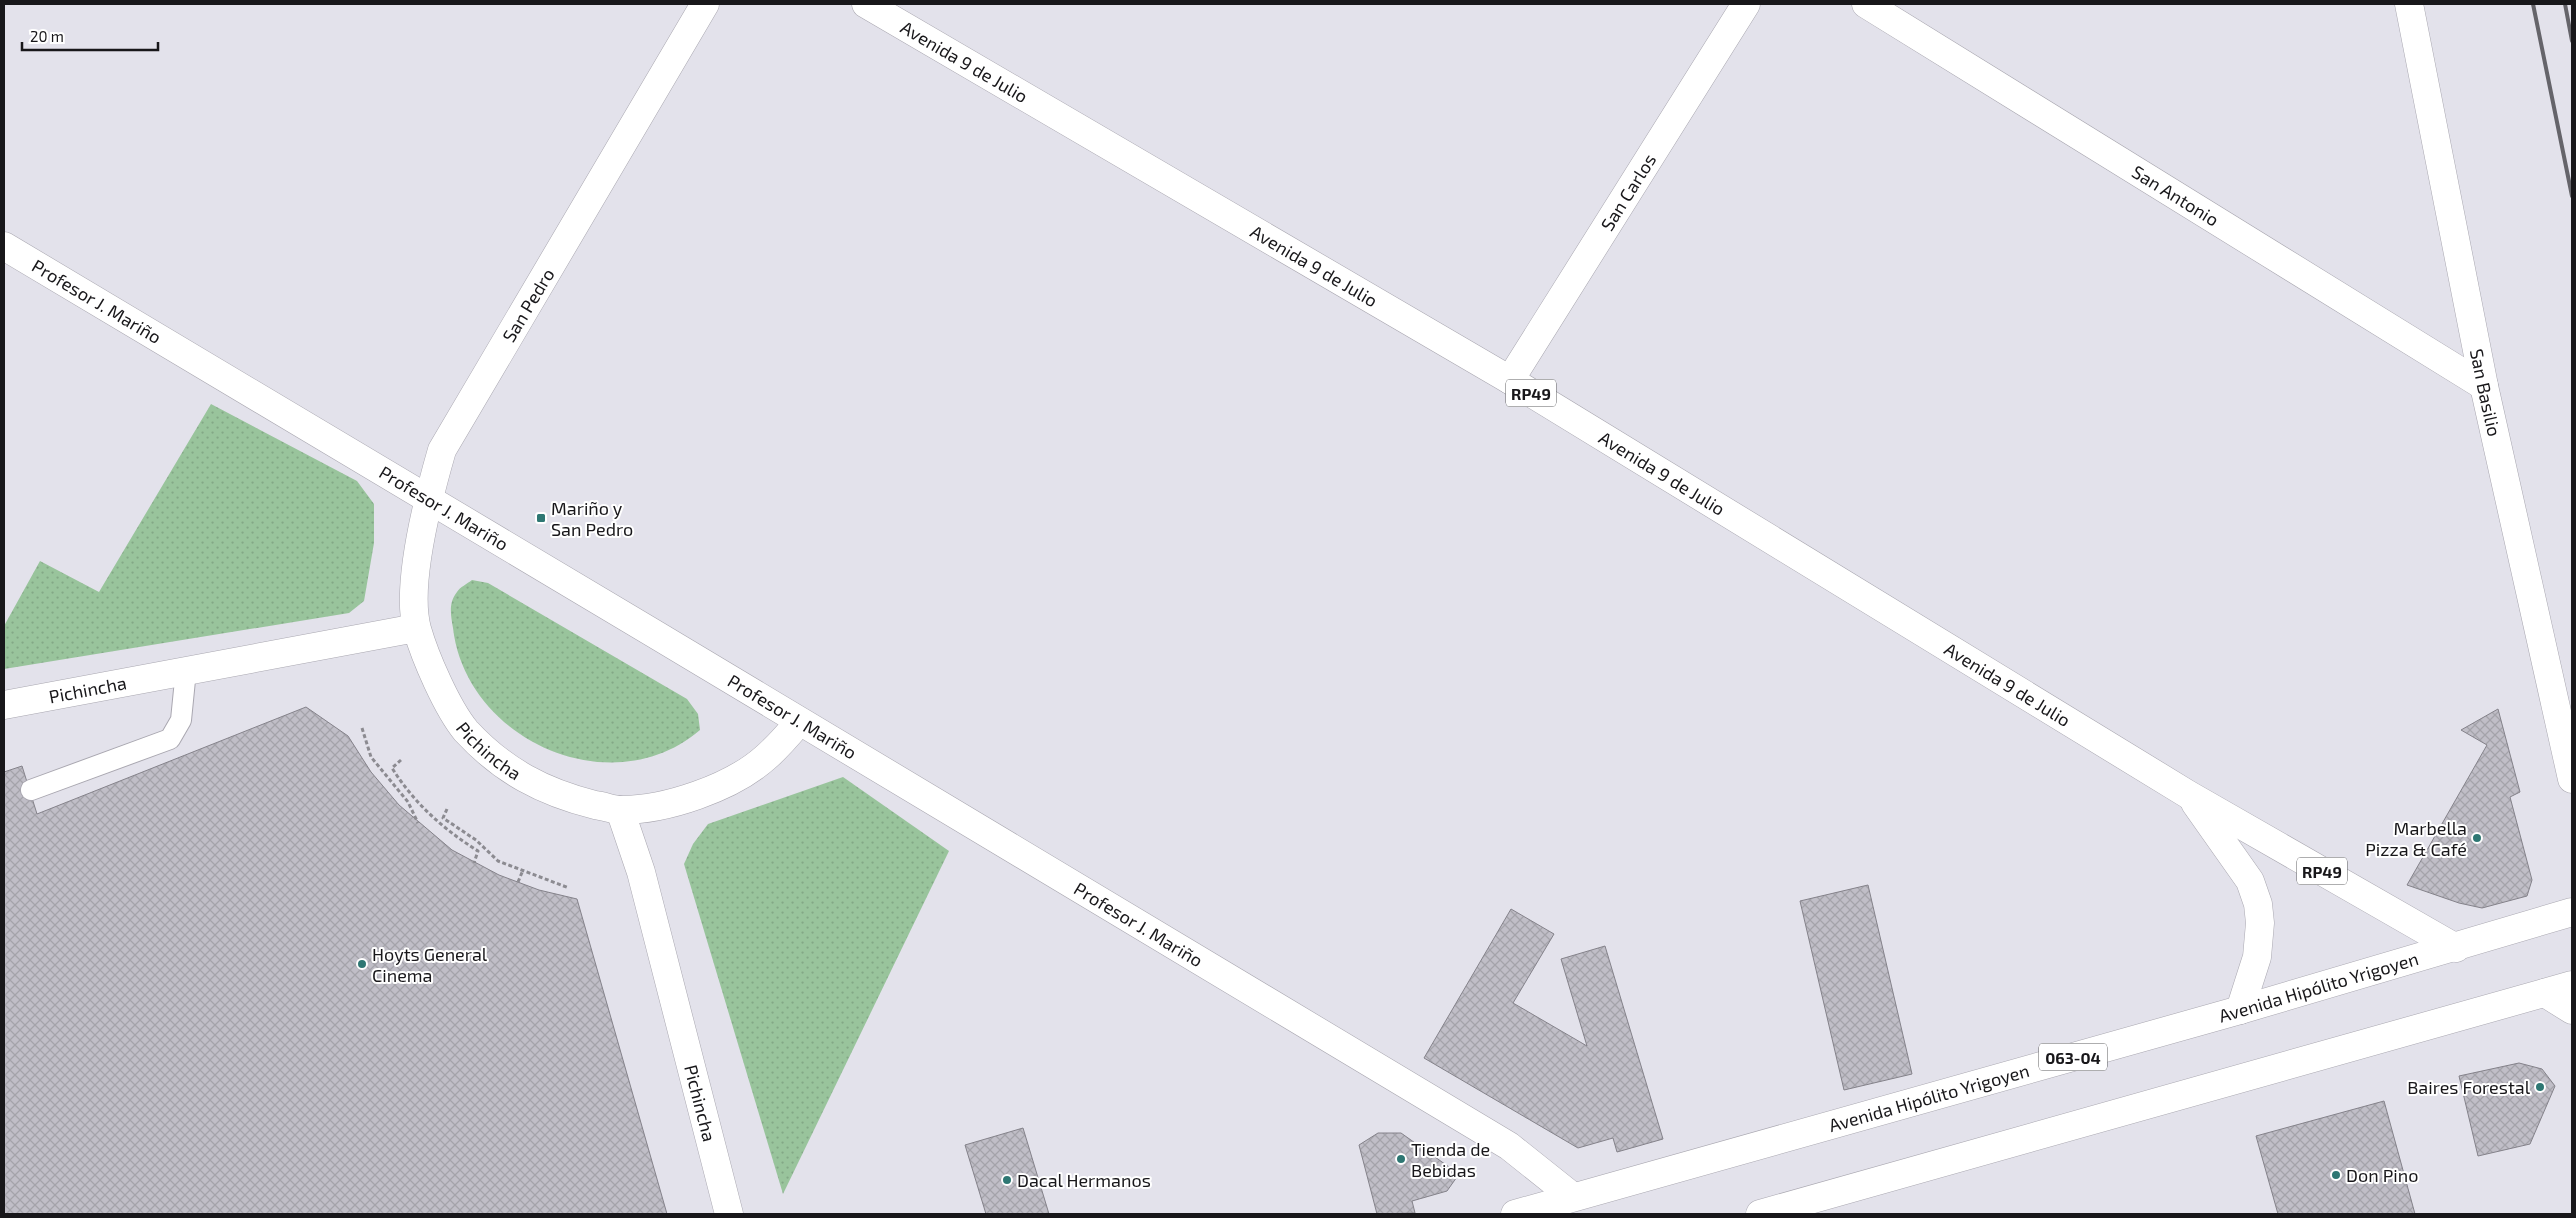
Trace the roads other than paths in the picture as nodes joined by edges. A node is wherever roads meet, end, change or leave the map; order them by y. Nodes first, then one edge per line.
1 (705, 4) edge
2 (866, 4) edge
3 (1746, 4) edge
4 (1866, 4) edge
5 (2409, 4) edge
6 (4, 246) edge
7 (1510, 380) junction
8 (2484, 386) junction
9 (429, 497) junction
10 (416, 628) junction
11 (186, 670) junction
12 (4, 705) edge
13 (798, 722) junction
14 (2572, 780) edge
15 (31, 790) dead end
16 (2189, 795) junction
17 (620, 810) junction
18 (2572, 912) edge
19 (2456, 948) junction
20 (2572, 985) edge
21 (2545, 993) junction
22 (2240, 1010) junction
23 (2572, 1010) edge
24 (1573, 1198) junction
25 (729, 1214) edge
26 (1515, 1214) edge
27 (1760, 1214) edge

1 - 9 street, San Pedro
2 - 7 street, Avenida 9 de Julio / RP49
3 - 7 street, San Carlos
4 - 8 street, San Antonio
5 - 8 street, San Basilio
6 - 9 street, Profesor J. Mariño
7 - 16 street, Avenida 9 de Julio / RP49
8 - 14 street, San Basilio
9 - 10 street, San Pedro
9 - 13 street, Profesor J. Mariño
10 - 11 street, Pichincha
10 - 17 street, Pichincha
11 - 12 street, Pichincha
11 - 15 lane
13 - 17 street
13 - 24 street, Profesor J. Mariño
16 - 19 street, Avenida 9 de Julio / RP49
16 - 22 street, RP49
17 - 25 street, Pichincha
18 - 19 street, Avenida Hipólito Yrigoyen / 063-04
19 - 22 street, Avenida Hipólito Yrigoyen / 063-04
20 - 21 street
21 - 23 street
21 - 27 street
22 - 24 street, Avenida Hipólito Yrigoyen / 063-04
24 - 26 street, Avenida Hipólito Yrigoyen / 063-04

